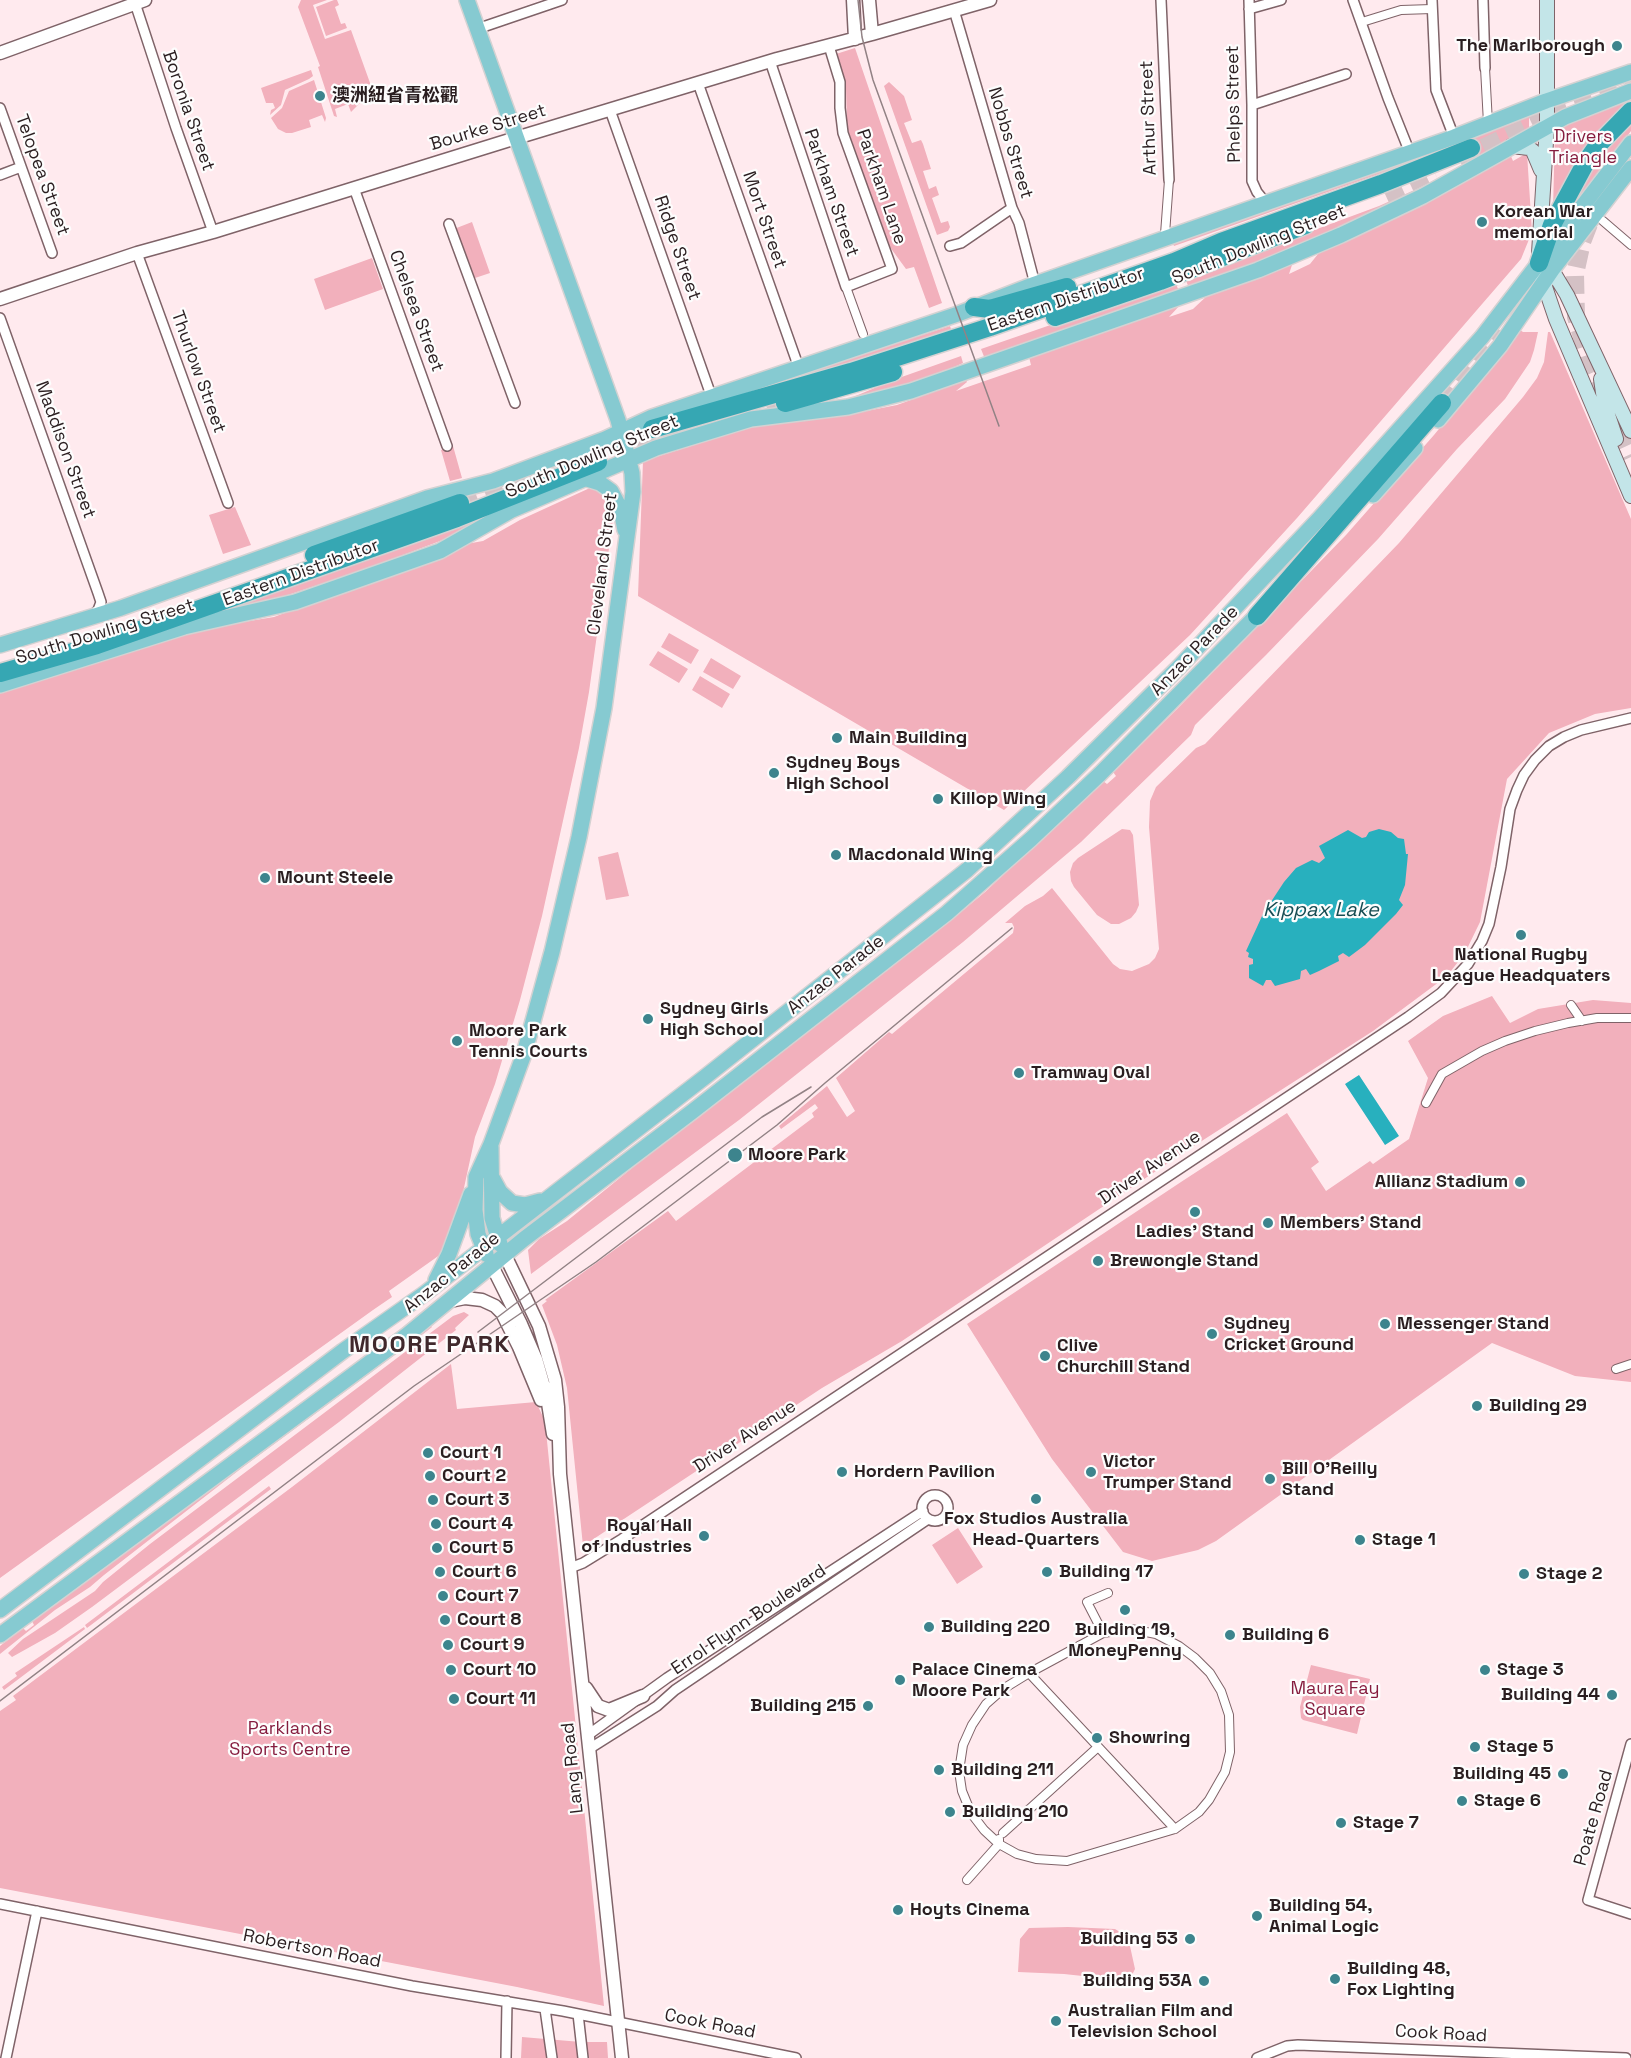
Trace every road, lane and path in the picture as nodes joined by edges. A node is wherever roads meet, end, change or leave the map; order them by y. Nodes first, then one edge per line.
1 (467, 0) edge
2 (562, 0) edge
3 (853, 0) edge
4 (869, 0) edge
5 (990, 0) edge
6 (1161, 0) edge
7 (1281, 0) edge
8 (1353, 0) edge
9 (1483, 0) edge
10 (1547, 0) edge
11 (138, 1) edge
12 (1249, 5) edge
13 (1432, 5) edge
14 (954, 10) junction
15 (1362, 22) junction
16 (477, 29) junction
17 (872, 34) junction
18 (855, 39) junction
19 (829, 46) junction
20 (0, 53) edge
21 (770, 61) junction
22 (1485, 68) joint
23 (1631, 72) edge
24 (1347, 74) dead end
25 (698, 83) junction
26 (1631, 91) edge
27 (1546, 101) junction
28 (1252, 105) junction
29 (0, 108) edge
30 (610, 110) junction
31 (1631, 111) edge
32 (1488, 123) junction
33 (1547, 126) junction
34 (1454, 137) junction
35 (516, 138) junction
36 (1631, 143) edge
37 (1511, 146) junction
38 (1471, 148) tunnel mouth
39 (1410, 153) junction
40 (21, 167) junction
41 (1631, 168) edge
42 (0, 175) edge
43 (1543, 175) junction
44 (1169, 180) joint
45 (354, 188) junction
46 (1385, 194) tunnel mouth
47 (1266, 203) junction
48 (1012, 208) junction
49 (1603, 221) dead end
50 (449, 224) dead end
51 (213, 232) junction
52 (1165, 234) dead end
53 (1221, 242) junction
54 (1631, 245) edge
55 (950, 246) dead end
56 (52, 253) dead end
57 (137, 253) junction
58 (1546, 266) junction
59 (1035, 284) junction
60 (1544, 284) junction
61 (846, 287) junction
62 (0, 299) edge
63 (974, 308) junction
64 (0, 318) edge
65 (863, 334) dead end
66 (1598, 360) junction
67 (799, 368) junction
68 (712, 398) junction
69 (785, 403) tunnel mouth
70 (1442, 403) tunnel mouth
71 (515, 404) dead end
72 (652, 429) tunnel mouth
73 (621, 431) junction
74 (1631, 431) edge
75 (447, 446) dead end
76 (628, 459) junction
77 (598, 462) dead end
78 (1631, 476) edge
79 (584, 478) junction
80 (1631, 496) edge
81 (228, 503) dead end
82 (460, 503) tunnel mouth
83 (626, 535) junction
84 (98, 593) junction
85 (121, 608) junction
86 (1257, 616) junction
87 (92, 617) junction
88 (0, 645) edge
89 (0, 661) edge
90 (0, 673) edge
91 (0, 685) edge
92 (1631, 718) edge
93 (1571, 1005) dead end
94 (1631, 1018) edge
95 (1582, 1021) junction
96 (1426, 1103) dead end
97 (491, 1144) junction
98 (476, 1177) junction
99 (493, 1179) junction
100 (546, 1198) junction
101 (497, 1237) junction
102 (483, 1248) junction
103 (506, 1255) junction
104 (492, 1266) junction
105 (424, 1294) junction
106 (450, 1301) junction
107 (1631, 1364) edge
108 (1616, 1369) dead end
109 (551, 1423) junction
110 (560, 1474) junction
111 (570, 1568) junction
112 (1108, 1593) dead end
113 (0, 1610) edge
114 (1103, 1633) junction
115 (0, 1635) edge
116 (1029, 1672) junction
117 (583, 1681) junction
118 (643, 1696) junction
119 (588, 1735) junction
120 (1631, 1744) edge
121 (1098, 1747) junction
122 (590, 1749) junction
123 (1175, 1829) junction
124 (1001, 1837) junction
125 (967, 1880) dead end
126 (0, 1904) edge
127 (37, 1911) junction
128 (1631, 1914) edge
129 (507, 2001) junction
130 (544, 2008) junction
131 (578, 2014) junction
132 (618, 2022) junction
133 (6, 2058) edge
134 (506, 2058) edge
135 (552, 2058) edge
136 (583, 2058) edge
137 (622, 2058) edge
138 (796, 2058) edge
139 (1257, 2058) edge
140 (1615, 2058) edge
141 (1626, 2058) edge

1 - 16 main road, Cleveland Street
2 - 16 street
3 - 18 street
4 - 17 street
5 - 14 street, Bourke Street
6 - 44 street, Arthur Street
7 - 12 street
8 - 15 street
9 - 22 street
10 - 27 main road
11 - 20 street
11 - 51 street, Boronia Street
12 - 28 street, Phelps Street
13 - 15 street
13 - 34 street
14 - 17 street, Bourke Street
14 - 48 street, Nobbs Street
15 - 39 street
16 - 35 main road, Cleveland Street
17 - 18 street, Bourke Street
18 - 19 street, Bourke Street
19 - 21 street, Bourke Street
19 - 61 street, Parkham Lane
21 - 25 street, Bourke Street
21 - 61 street, Parkham Street
22 - 32 street
23 - 27 main road, South Dowling Street
24 - 28 street
25 - 30 street, Bourke Street
25 - 67 street, Mort Street
26 - 33 main road, South Dowling Street
27 - 32 main road, South Dowling Street
27 - 33 main road
28 - 47 street, Phelps Street
29 - 40 street, Telopea Street
30 - 35 street, Bourke Street
30 - 68 street, Ridge Street
31 - 58 highway
32 - 34 main road, South Dowling Street
33 - 37 main road, South Dowling Street
33 - 43 main road
34 - 39 main road, South Dowling Street
35 - 45 street, Bourke Street
35 - 73 main road, Cleveland Street
36 - 58 main road
37 - 43 main road
37 - 76 main road, South Dowling Street
38 - 53 highway, Eastern Distributor
39 - 47 main road, South Dowling Street
40 - 42 street
40 - 56 street, Telopea Street
41 - 58 main road
43 - 58 main road
44 - 52 street, Arthur Street
45 - 51 street, Bourke Street
45 - 75 street, Chelsea Street
46 - 69 highway, Eastern Distributor
47 - 59 main road, South Dowling Street
48 - 55 street
48 - 59 street, Nobbs Street
49 - 54 street
50 - 71 street
51 - 57 street, Bourke Street
53 - 63 highway
53 - 72 highway, Eastern Distributor
57 - 62 street, Bourke Street
57 - 81 street, Thurlow Street
58 - 60 main road, Anzac Parade
58 - 66 main road
58 - 100 main road, Anzac Parade
59 - 63 main road, South Dowling Street
60 - 80 main road
60 - 86 main road, Anzac Parade
61 - 65 street, Parkham Street
63 - 67 main road, South Dowling Street
64 - 84 street, Maddison Street
66 - 74 main road
66 - 78 main road
67 - 68 main road, South Dowling Street
68 - 73 main road, South Dowling Street
70 - 86 highway
73 - 76 main road, Cleveland Street
73 - 85 main road, South Dowling Street
76 - 79 main road, South Dowling Street
76 - 83 main road, Cleveland Street
77 - 90 highway, Eastern Distributor
79 - 83 main road
79 - 91 main road, South Dowling Street
82 - 89 highway, Eastern Distributor
83 - 97 main road, Cleveland Street
84 - 85 street
84 - 87 street
85 - 87 main road, South Dowling Street
86 - 103 main road, Anzac Parade
87 - 88 main road, South Dowling Street
92 - 111 street, Driver Avenue
93 - 95 street
94 - 95 street
95 - 96 street
97 - 98 main road, Cleveland Street
97 - 99 main road, Cleveland Street
98 - 102 main road, Cleveland Street
98 - 105 main road
99 - 100 main road
99 - 101 main road, Cleveland Street
100 - 101 main road, Anzac Parade
101 - 102 main road, Anzac Parade
101 - 103 main road, Cleveland Street
102 - 104 main road, Cleveland Street
102 - 105 main road, Anzac Parade
103 - 104 main road, Anzac Parade
103 - 110 street, Lang Road
104 - 106 main road, Anzac Parade
104 - 109 street, Lang Road
105 - 113 main road, Anzac Parade
106 - 109 street
106 - 115 main road, Anzac Parade
107 - 108 street
109 - 110 street, Lang Road
110 - 111 street, Lang Road
111 - 117 street, Lang Road
112 - 114 street
114 - 116 street
114 - 123 street
116 - 121 street
116 - 124 street
117 - 118 street
117 - 119 street, Lang Road
118 - 119 street, Errol Flynn Boulevard
118 - 122 street, Errol Flynn Boulevard
119 - 122 street, Lang Road
120 - 128 street, Poate Road
121 - 123 street
121 - 124 street
122 - 132 street, Lang Road
123 - 124 street
124 - 125 street
126 - 127 street, Robertson Road
127 - 129 street, Robertson Road
127 - 133 street
129 - 130 street, Robertson Road
129 - 134 street
130 - 131 street, Robertson Road
130 - 135 street
131 - 132 street, Robertson Road
131 - 136 street
132 - 137 street, Lang Road
132 - 138 street, Cook Road
139 - 140 street, Cook Road
140 - 141 street, Cook Road

